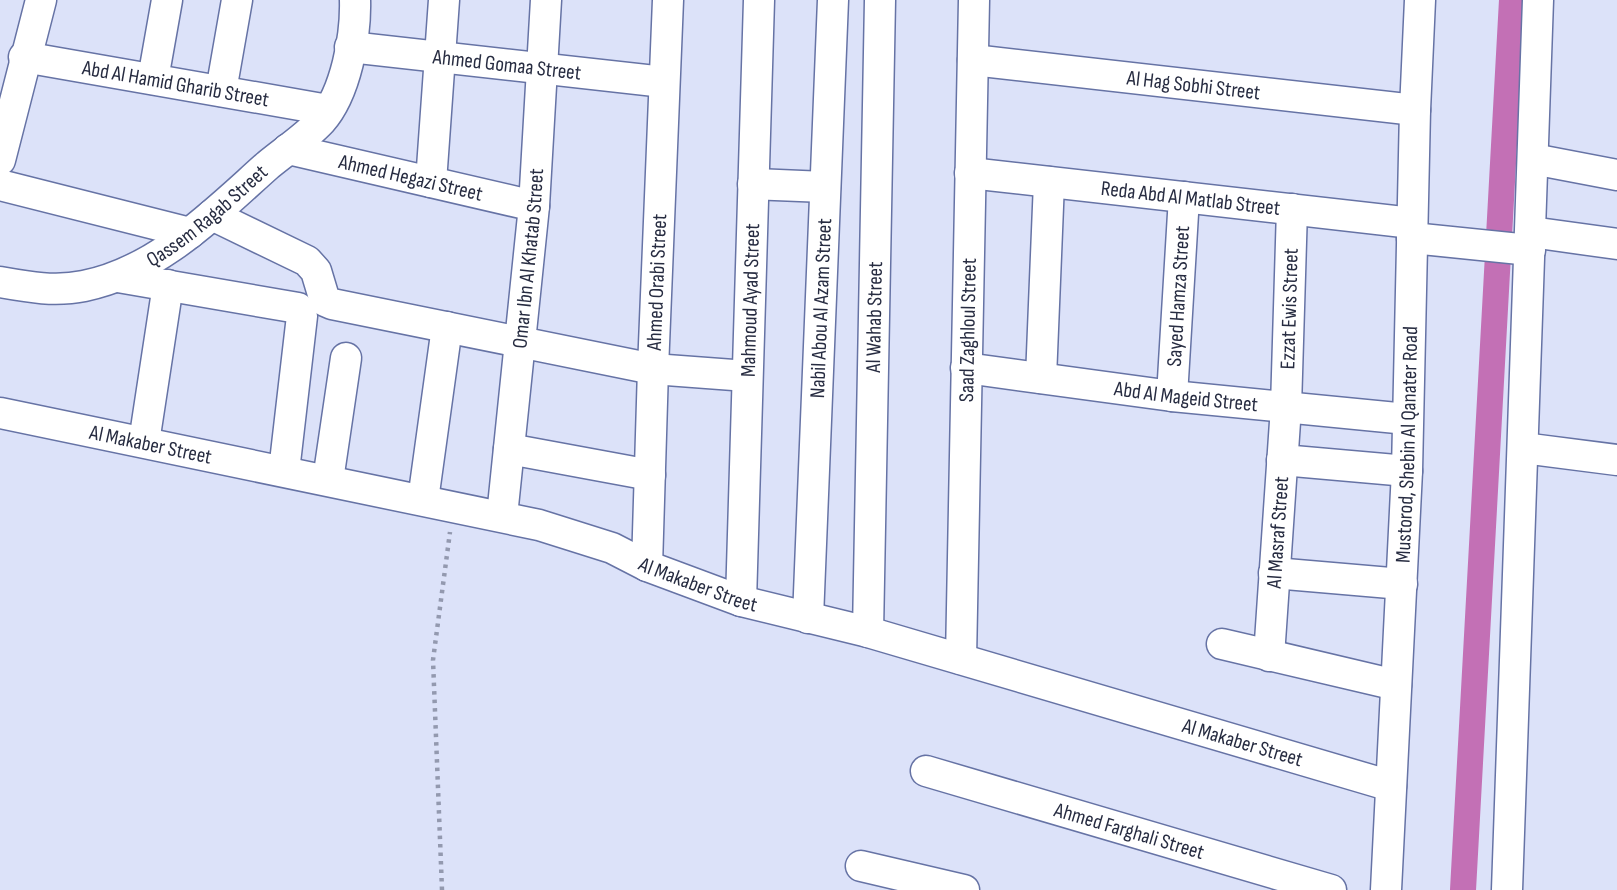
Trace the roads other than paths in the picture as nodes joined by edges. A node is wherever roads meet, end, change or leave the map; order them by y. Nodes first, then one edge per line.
1 (41, 0) edge
2 (167, 0) edge
3 (237, 0) edge
4 (355, 0) edge
5 (444, 0) edge
6 (545, 0) edge
7 (668, 0) edge
8 (759, 0) edge
9 (832, 0) edge
10 (880, 0) edge
11 (974, 0) edge
12 (1420, 0) edge
13 (1538, 0) edge
14 (351, 47) junction
15 (440, 58) junction
16 (973, 60) junction
17 (16, 61) edge
18 (542, 69) junction
19 (153, 79) junction
20 (664, 82) junction
21 (220, 91) junction
22 (328, 110) junction
23 (1415, 110) junction
24 (288, 149) junction
25 (1533, 159) junction
26 (0, 160) edge
27 (970, 173) junction
28 (1617, 175) edge
29 (431, 182) junction
30 (1049, 182) junction
31 (753, 184) junction
32 (0, 186) edge
33 (825, 187) junction
34 (1184, 197) junction
35 (534, 206) junction
36 (1292, 209) junction
37 (201, 224) junction
38 (1418, 234) junction
39 (1524, 243) junction
40 (1617, 244) edge
41 (118, 277) junction
42 (0, 282) edge
43 (168, 285) junction
44 (447, 327) junction
45 (521, 342) junction
46 (346, 358) dead end
47 (966, 368) junction
48 (653, 369) junction
49 (747, 376) junction
50 (1041, 378) junction
51 (1172, 396) junction
52 (1286, 407) junction
53 (0, 413) edge
54 (1407, 419) junction
55 (144, 442) junction
56 (1523, 448) junction
57 (509, 449) junction
58 (1282, 460) junction
59 (1617, 460) edge
60 (284, 471) junction
61 (1407, 471) junction
62 (650, 475) junction
63 (328, 480) junction
64 (423, 500) junction
65 (502, 516) junction
66 (647, 566) junction
67 (1274, 573) junction
68 (1402, 584) junction
69 (741, 601) junction
70 (808, 618) junction
71 (868, 632) junction
72 (1222, 644) dead end
73 (1269, 656) junction
74 (961, 659) junction
75 (1396, 685) junction
76 (926, 771) dead end
77 (1391, 786) junction
78 (861, 866) dead end
79 (964, 890) edge
80 (1331, 890) edge
81 (1386, 890) edge
82 (1507, 890) edge

1 - 17 street
2 - 19 street
3 - 21 street
4 - 14 street, Qassem Ragab Street
5 - 15 street
6 - 18 street, Omar Ibn Al Khatab Street
7 - 20 street, Ahmed Orabi Street
8 - 31 street, Mahmoud Ayad Street
9 - 33 street, Nabil Abou Al Azam Street
10 - 71 street, Al Wahab Street
11 - 16 street, Saad Zaghloul Street
12 - 23 street, Mustorod, Shebin Al Qanater Road
13 - 25 street
14 - 15 street, Ahmed Gomaa Street
14 - 22 street, Qassem Ragab Street
15 - 18 street, Ahmed Gomaa Street
15 - 29 street
16 - 23 street, Al Hag Sobhi Street
16 - 27 street, Saad Zaghloul Street
17 - 19 street, Abd Al Hamid Gharib Street
17 - 26 street
18 - 20 street, Ahmed Gomaa Street
18 - 35 street, Omar Ibn Al Khatab Street
19 - 21 street, Abd Al Hamid Gharib Street
20 - 48 street, Ahmed Orabi Street
21 - 22 street, Abd Al Hamid Gharib Street
22 - 24 street, Qassem Ragab Street
23 - 38 street, Mustorod, Shebin Al Qanater Road
24 - 29 street, Ahmed Hegazi Street
24 - 37 street, Qassem Ragab Street
25 - 28 street
25 - 39 street
27 - 30 street, Reda Abd Al Matlab Street
27 - 47 street, Saad Zaghloul Street
29 - 35 street, Ahmed Hegazi Street
30 - 34 street, Reda Abd Al Matlab Street
30 - 50 street
31 - 33 street
31 - 49 street, Mahmoud Ayad Street
32 - 37 street
33 - 70 street, Nabil Abou Al Azam Street
34 - 36 street, Reda Abd Al Matlab Street
34 - 51 street, Sayed Hamza Street
35 - 45 street, Omar Ibn Al Khatab Street
36 - 38 street, Reda Abd Al Matlab Street
36 - 52 street, Ezzat Ewis Street
37 - 41 street, Qassem Ragab Street
37 - 44 street
38 - 39 street, Reda Abd Al Matlab Street
38 - 54 street, Mustorod, Shebin Al Qanater Road
39 - 40 street, Reda Abd Al Matlab Street
39 - 56 street
41 - 42 street, Qassem Ragab Street
41 - 43 street
43 - 55 street
43 - 60 street
44 - 45 street
44 - 64 street
45 - 48 street
45 - 57 street, Omar Ibn Al Khatab Street
46 - 63 street
47 - 50 street, Abd Al Mageid Street
47 - 74 street, Saad Zaghloul Street
48 - 49 street
48 - 62 street, Ahmed Orabi Street
49 - 69 street, Mahmoud Ayad Street
50 - 51 street, Abd Al Mageid Street
51 - 52 street, Abd Al Mageid Street
52 - 54 street, Abd Al Mageid Street
52 - 58 street, Al Masraf Street
53 - 55 street, Al Makaber Street
54 - 61 street, Mustorod, Shebin Al Qanater Road
55 - 60 street, Al Makaber Street
56 - 59 street
56 - 82 street
57 - 62 street
57 - 65 street, Omar Ibn Al Khatab Street
58 - 61 street
58 - 67 street, Al Masraf Street
60 - 63 street, Al Makaber Street
61 - 68 street, Mustorod, Shebin Al Qanater Road
62 - 66 street, Ahmed Orabi Street
63 - 64 street, Al Makaber Street
64 - 65 street, Al Makaber Street
65 - 66 street, Al Makaber Street
66 - 69 street, Al Makaber Street
67 - 68 street
67 - 73 street, Al Masraf Street
68 - 75 street, Mustorod, Shebin Al Qanater Road
69 - 70 street, Al Makaber Street
70 - 71 street, Al Makaber Street
71 - 74 street, Al Makaber Street
72 - 73 street
73 - 75 street
74 - 77 street, Al Makaber Street
75 - 77 street, Mustorod, Shebin Al Qanater Road
76 - 80 street, Ahmed Farghali Street
77 - 81 street, Mustorod, Shebin Al Qanater Road
78 - 79 street

